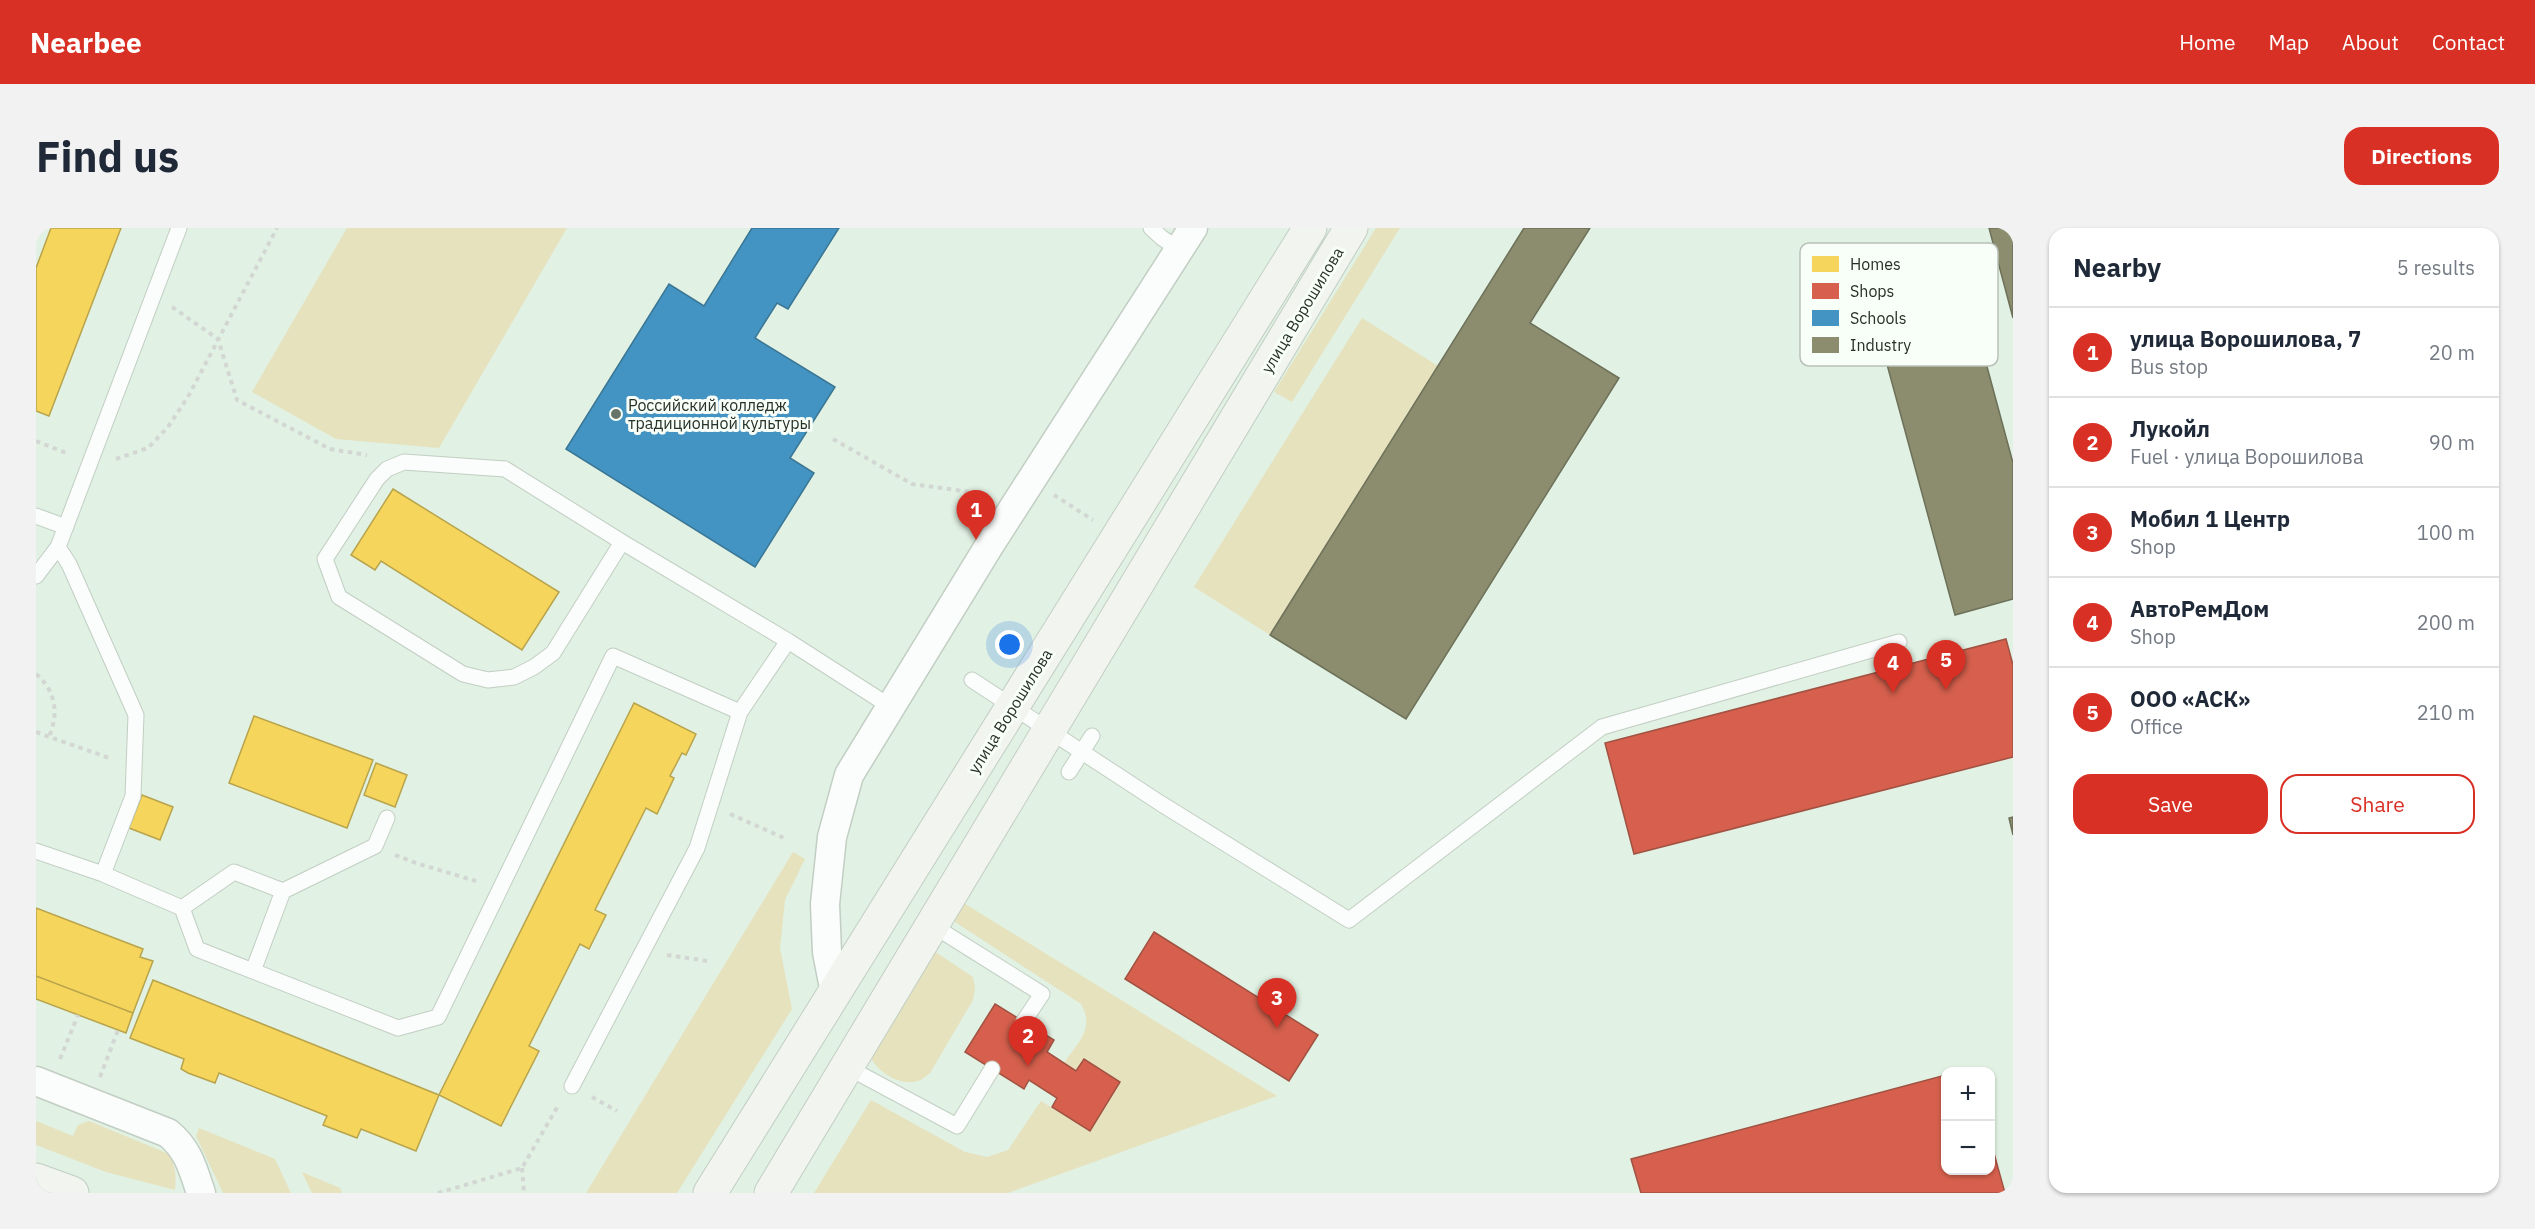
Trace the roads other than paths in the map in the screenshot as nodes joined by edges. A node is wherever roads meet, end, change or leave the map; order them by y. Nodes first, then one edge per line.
1 (180, 228) edge
2 (1151, 228) edge
3 (1310, 228) edge
4 (1351, 228) edge
5 (1186, 238) edge
6 (36, 516) edge
7 (66, 527) junction
8 (622, 542) junction
9 (58, 547) junction
10 (36, 576) edge
11 (788, 641) junction
12 (1899, 642) dead end
13 (972, 680) dead end
14 (1013, 706) junction
15 (891, 707) junction
16 (740, 712) junction
17 (1049, 729) junction
18 (1092, 736) dead end
19 (1082, 751) junction
20 (1069, 772) dead end
21 (387, 818) dead end
22 (36, 851) edge
23 (103, 874) junction
24 (283, 891) junction
25 (182, 908) junction
26 (932, 925) junction
27 (253, 971) junction
28 (834, 993) junction
29 (1024, 1021) dead end
30 (846, 1067) junction
31 (992, 1069) dead end
32 (36, 1081) edge
33 (572, 1086) road end
34 (36, 1179) edge
35 (72, 1193) edge
36 (201, 1193) edge
37 (710, 1193) edge
38 (771, 1193) edge

1 - 7 lane
2 - 5 lane
3 - 14 street, улица Ворошилова
4 - 17 street, улица Ворошилова
5 - 15 street
6 - 7 lane
7 - 9 lane
8 - 8 lane
8 - 11 lane
9 - 10 lane
9 - 23 lane
11 - 15 lane
11 - 16 lane
12 - 19 lane
13 - 14 lane
14 - 17 lane
14 - 28 street, улица Ворошилова
15 - 28 street
16 - 27 lane
16 - 33 lane
17 - 19 lane
17 - 26 street, улица Ворошилова
18 - 19 lane
19 - 20 lane
21 - 24 lane
22 - 23 lane
23 - 25 lane
24 - 25 lane
24 - 27 lane
25 - 27 lane
26 - 29 lane
26 - 30 street, улица Ворошилова
28 - 37 street, улица Ворошилова
30 - 31 lane
30 - 38 street, улица Ворошилова
32 - 36 street
34 - 35 street

